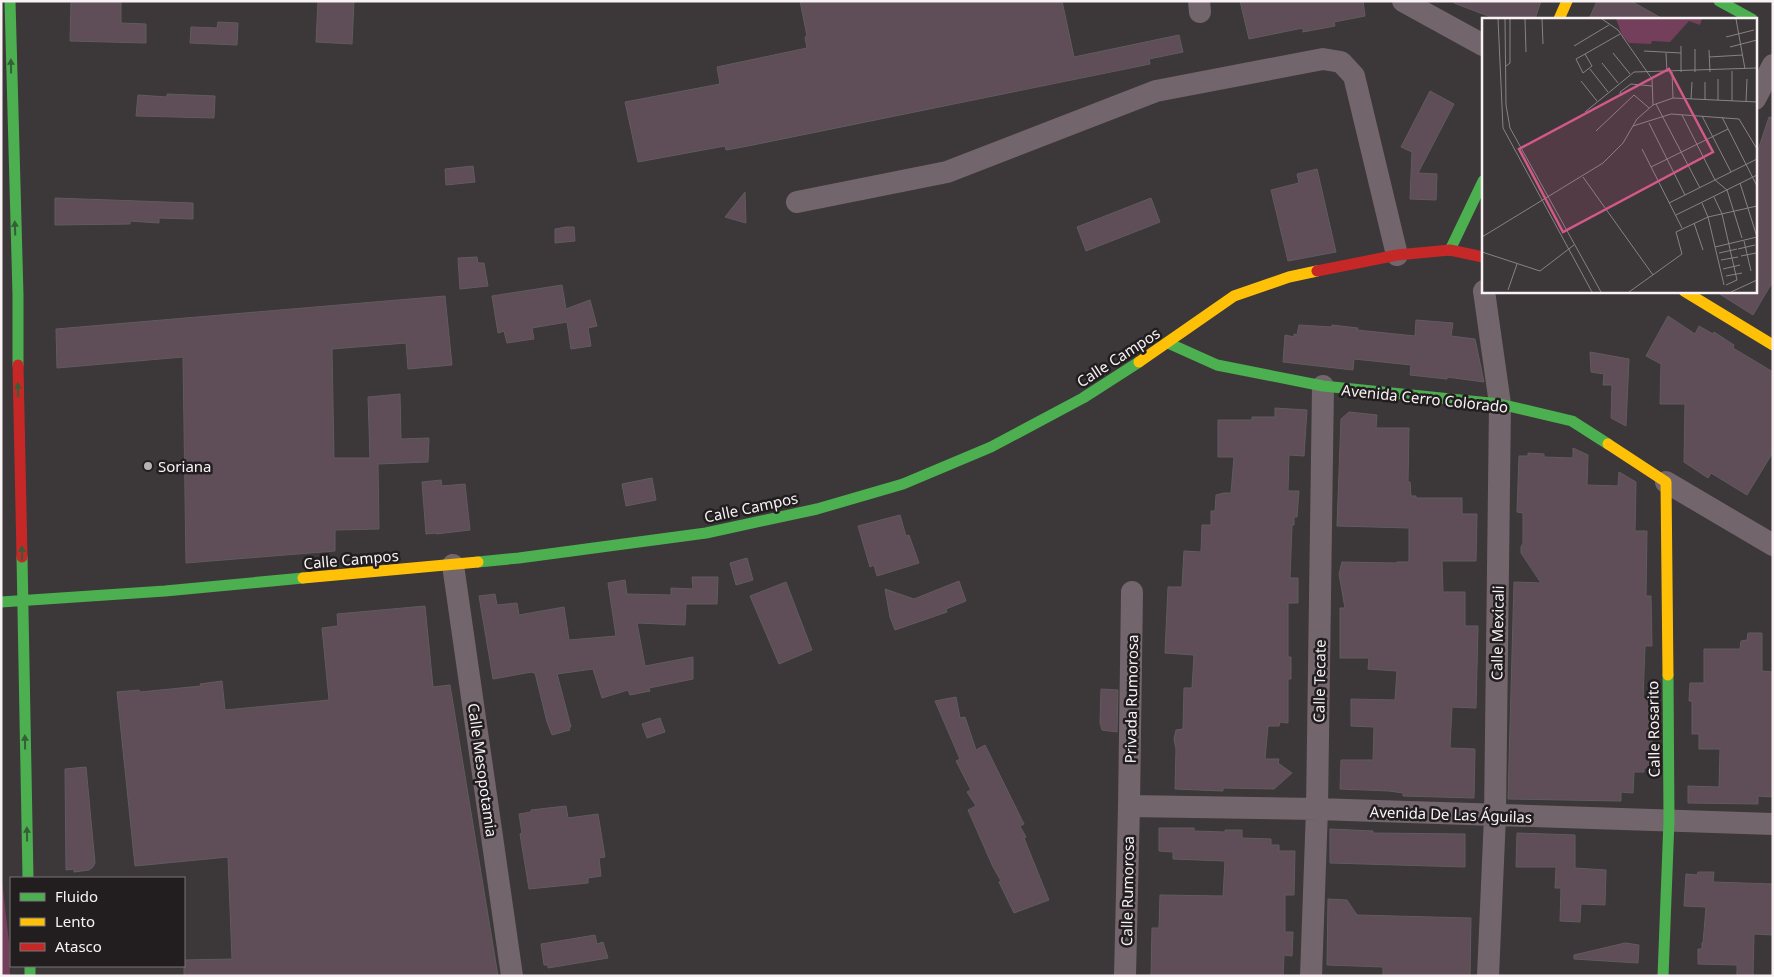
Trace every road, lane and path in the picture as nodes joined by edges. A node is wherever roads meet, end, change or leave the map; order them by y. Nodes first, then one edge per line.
1 (10, 1) edge
2 (1403, 1) edge
3 (1566, 2) edge
4 (1559, 18) edge
5 (1482, 44) edge
6 (1773, 65) edge
7 (1756, 97) edge
8 (1482, 183) edge
9 (797, 202) dead end
10 (1450, 250) junction
11 (1396, 255) junction
12 (1481, 257) edge
13 (1482, 270) edge
14 (1484, 292) edge
15 (1686, 292) edge
16 (1168, 343) junction
17 (1773, 345) edge
18 (1323, 386) junction
19 (1500, 404) junction
20 (1666, 482) junction
21 (1773, 545) edge
22 (452, 565) junction
23 (1132, 592) dead end
24 (1, 602) edge
25 (23, 602) junction
26 (1129, 806) junction
27 (1317, 809) junction
28 (1495, 816) junction
29 (1669, 820) junction
30 (1773, 824) edge
31 (28, 877) edge
32 (512, 976) edge
33 (1126, 976) edge
34 (1311, 976) edge
35 (1488, 976) edge
36 (1663, 976) edge

25 -> 1 street
2 - 5 street
3 - 4 street
6 - 7 street
8 - 10 street
9 - 11 street
10 - 11 street, Calle Campos
10 - 12 street, Calle Campos
11 - 16 street, Calle Campos
12 - 13 street
14 - 19 street, Calle Mexicali
15 - 17 street
16 - 18 street, Avenida Cerro Colorado
16 - 22 street, Calle Campos
18 - 19 street, Avenida Cerro Colorado
18 - 27 street, Calle Tecate
19 - 20 street, Avenida Cerro Colorado
19 - 28 street, Calle Mexicali
20 - 21 street, Avenida Cerro Colorado
20 - 29 street, Calle Rosarito
22 - 25 street, Calle Campos
22 - 32 street, Calle Mesopotamia
23 - 26 street, Privada Rumorosa
24 - 25 street, Calle Campos
31 -> 25 street
26 - 27 street, Avenida De Las Águilas
26 - 33 street, Calle Rumorosa
27 - 28 street, Avenida De Las Águilas
27 - 34 street, Calle Tecate
28 - 29 street, Avenida De Las Águilas
28 - 35 street, Calle Mexicali
29 - 30 street, Avenida De Las Águilas
29 - 36 street, Calle Rosarito

